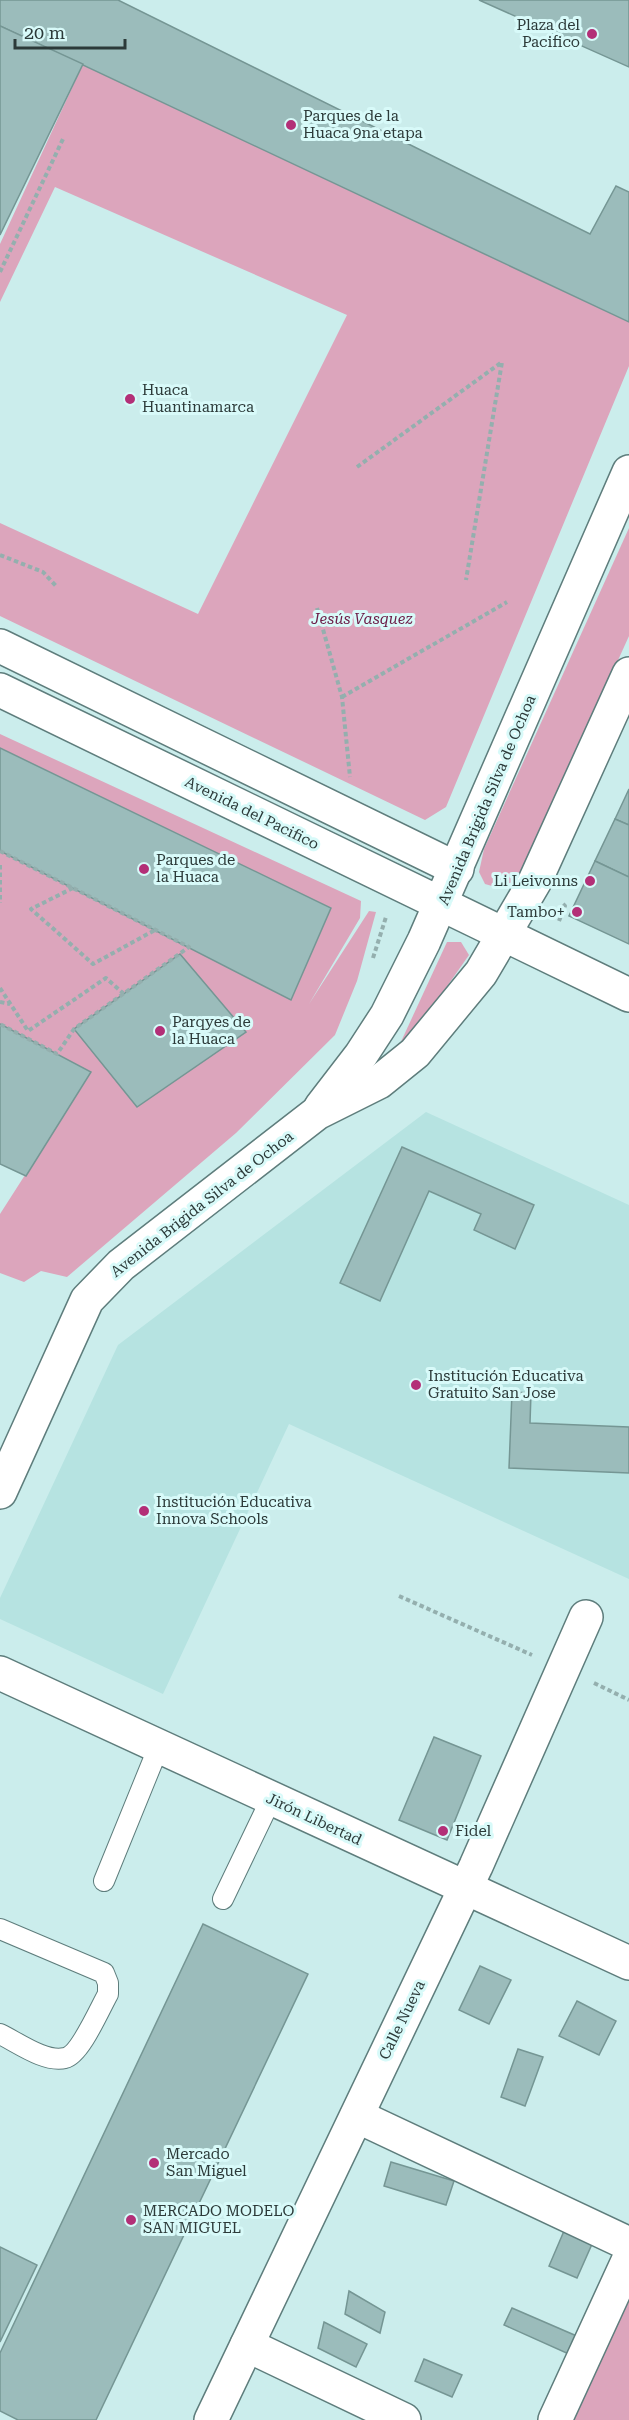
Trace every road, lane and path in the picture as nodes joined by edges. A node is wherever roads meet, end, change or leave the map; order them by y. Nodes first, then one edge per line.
1 (63, 139) dead end
2 (0, 272) edge
3 (357, 467) dead end
4 (629, 472) edge
5 (0, 555) edge
6 (466, 580) dead end
7 (57, 586) dead end
8 (507, 602) dead end
9 (317, 608) dead end
10 (0, 646) edge
11 (629, 674) edge
12 (0, 690) edge
13 (342, 697) junction
14 (355, 819) junction
15 (0, 851) edge
16 (0, 865) edge
17 (457, 869) junction
18 (74, 888) junction
19 (0, 903) edge
20 (442, 904) junction
21 (155, 930) junction
22 (504, 936) junction
23 (0, 988) edge
24 (124, 994) junction
25 (629, 995) edge
26 (0, 1002) edge
27 (10, 1004) junction
28 (0, 1024) edge
29 (316, 1113) junction
30 (0, 1492) edge
31 (399, 1596) dead end
32 (586, 1617) dead end
33 (563, 1668) junction
34 (0, 1672) edge
35 (629, 1700) edge
36 (159, 1746) junction
37 (271, 1799) junction
38 (104, 1881) dead end
39 (465, 1888) junction
40 (223, 1899) dead end
41 (0, 1929) edge
42 (629, 1963) edge
43 (0, 2034) edge
44 (357, 2116) junction
45 (629, 2244) edge
46 (629, 2259) edge
47 (247, 2345) junction
48 (211, 2420) edge
49 (404, 2420) edge
50 (555, 2420) edge

1 - 2 path
3 - 6 path
4 - 17 street, Avenida Brigida Silva de Ochoa
5 - 7 path
8 - 13 path
9 - 13 path
10 - 14 street
11 - 22 street, Avenida Brigida Silva de Ochoa
12 - 20 street, Avenida del Pacifico
13 - 14 path
14 - 17 street
15 - 18 path
16 - 19 path
17 - 20 street, Avenida Brigida Silva de Ochoa
18 - 21 path
18 - 21 path
20 - 22 street, Avenida del Pacifico
20 - 29 street, Avenida Brigida Silva de Ochoa
21 - 24 path
22 - 25 street, Avenida del Pacifico
22 - 29 street, Avenida Brigida Silva de Ochoa
23 - 27 path
24 - 27 path
24 - 28 path
26 - 27 path
29 - 30 street, Avenida Brigida Silva de Ochoa
31 - 33 path
32 - 33 street, Calle Nueva
33 - 35 path
33 - 39 street, Calle Nueva
34 - 36 street, Jirón Libertad
36 - 37 street, Jirón Libertad
36 - 38 lane
37 - 39 street, Jirón Libertad
37 - 40 lane
39 - 42 street, Jirón Libertad
39 - 44 street, Calle Nueva
41 - 43 lane
44 - 45 street
44 - 47 street, Calle Nueva
46 - 50 street
47 - 48 street, Calle Nueva
47 - 49 street

